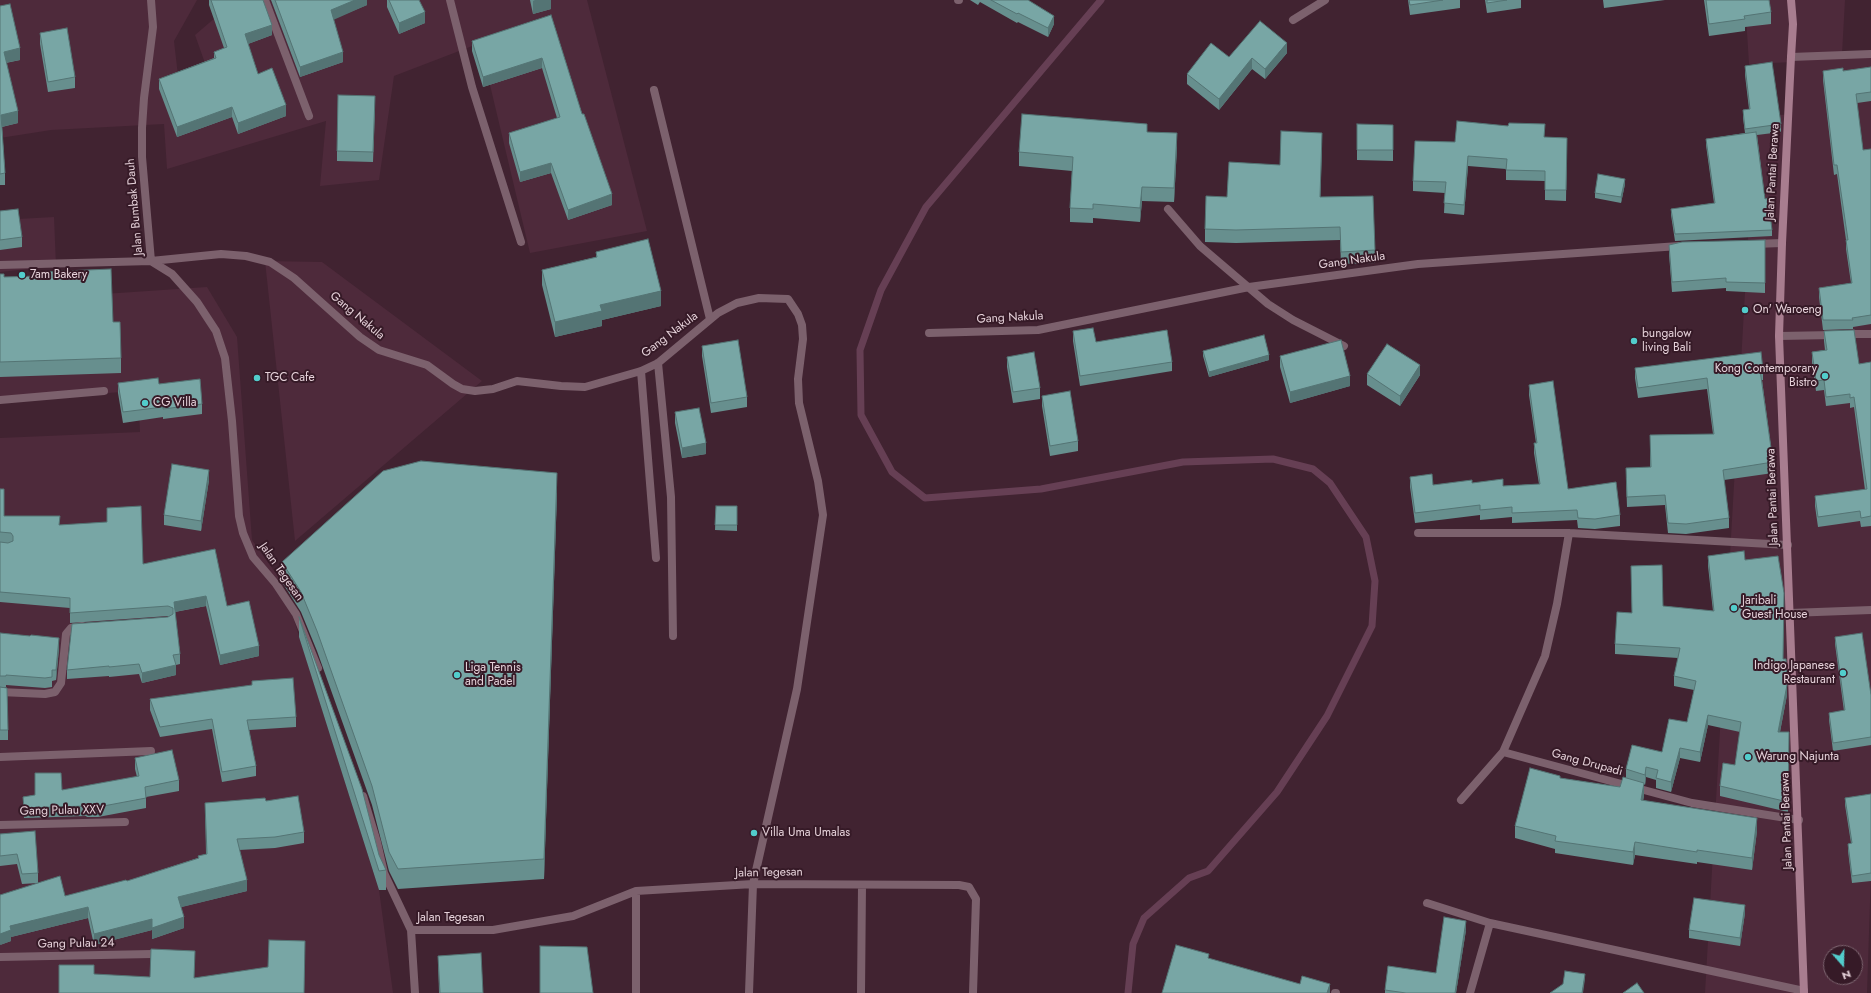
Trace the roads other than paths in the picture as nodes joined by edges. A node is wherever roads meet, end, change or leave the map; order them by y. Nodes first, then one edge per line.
1 (151, 0) edge
2 (265, 0) edge
3 (450, 0) edge
4 (1325, 0) edge
5 (1791, 0) edge
6 (1293, 20) dead end
7 (1871, 54) edge
8 (1792, 57) junction
9 (654, 90) dead end
10 (309, 116) dead end
11 (1168, 209) dead end
12 (521, 242) dead end
13 (1743, 244) edge
14 (1782, 244) junction
15 (1690, 246) edge
16 (151, 261) junction
17 (0, 264) edge
18 (1249, 287) junction
19 (710, 319) junction
20 (929, 333) dead end
21 (1871, 334) edge
22 (1779, 336) junction
23 (1344, 346) edge
24 (658, 362) junction
25 (641, 371) junction
26 (104, 391) dead end
27 (0, 400) edge
28 (1418, 533) dead end
29 (1568, 533) junction
30 (1788, 545) junction
31 (656, 558) dead end
32 (1871, 610) edge
33 (1790, 613) junction
34 (92, 626) edge
35 (672, 636) dead end
36 (320, 675) edge
37 (0, 692) edge
38 (151, 750) dead end
39 (1503, 752) junction
40 (0, 757) edge
41 (359, 785) edge
42 (1460, 800) dead end
43 (1799, 820) junction
44 (125, 822) dead end
45 (0, 825) edge
46 (753, 884) junction
47 (862, 885) junction
48 (636, 892) junction
49 (1427, 903) dead end
50 (1490, 923) junction
51 (411, 930) junction
52 (152, 954) edge
53 (0, 958) edge
54 (1804, 992) edge
55 (415, 993) edge
56 (636, 993) edge
57 (749, 993) edge
58 (862, 993) edge
59 (973, 993) edge
60 (1470, 993) edge

1 - 16 street, Jalan Bumbak Dauh
2 - 10 street
3 - 12 street
4 - 6 street
5 - 8 street, Jalan Pantai Berawa
7 - 8 street
8 - 14 street, Jalan Pantai Berawa
9 - 19 street
11 - 18 street
13 - 14 street
14 - 22 street, Jalan Pantai Berawa
15 - 18 street, Gang Nakula
16 - 17 street, Jalan Bumbak Dauh
16 - 25 street, Gang Nakula
16 - 36 street, Jalan Tegesan
18 - 20 street, Gang Nakula
18 - 23 street
19 - 24 street, Gang Nakula
19 - 46 street, Gang Nakula
21 - 22 street
22 - 30 street, Jalan Pantai Berawa
24 - 25 street, Gang Nakula
24 - 35 street
25 - 31 street
26 - 27 street
28 - 29 street
29 - 30 street
29 - 39 street
30 - 33 street, Jalan Pantai Berawa
32 - 33 street
33 - 43 street, Jalan Pantai Berawa
34 - 37 street
38 - 40 street
39 - 42 street
39 - 43 street, Gang Drupadi
41 - 51 street, Jalan Tegesan
43 - 54 street, Jalan Pantai Berawa
44 - 45 street, Gang Pulau XXV
46 - 47 street, Jalan Tegesan
46 - 48 street, Jalan Tegesan
46 - 57 street
47 - 58 street
47 - 59 street, Jalan Tegesan
48 - 51 street, Jalan Tegesan
48 - 56 street
49 - 50 street
50 - 54 street
50 - 60 street
51 - 55 street
52 - 53 street, Gang Pulau 24

